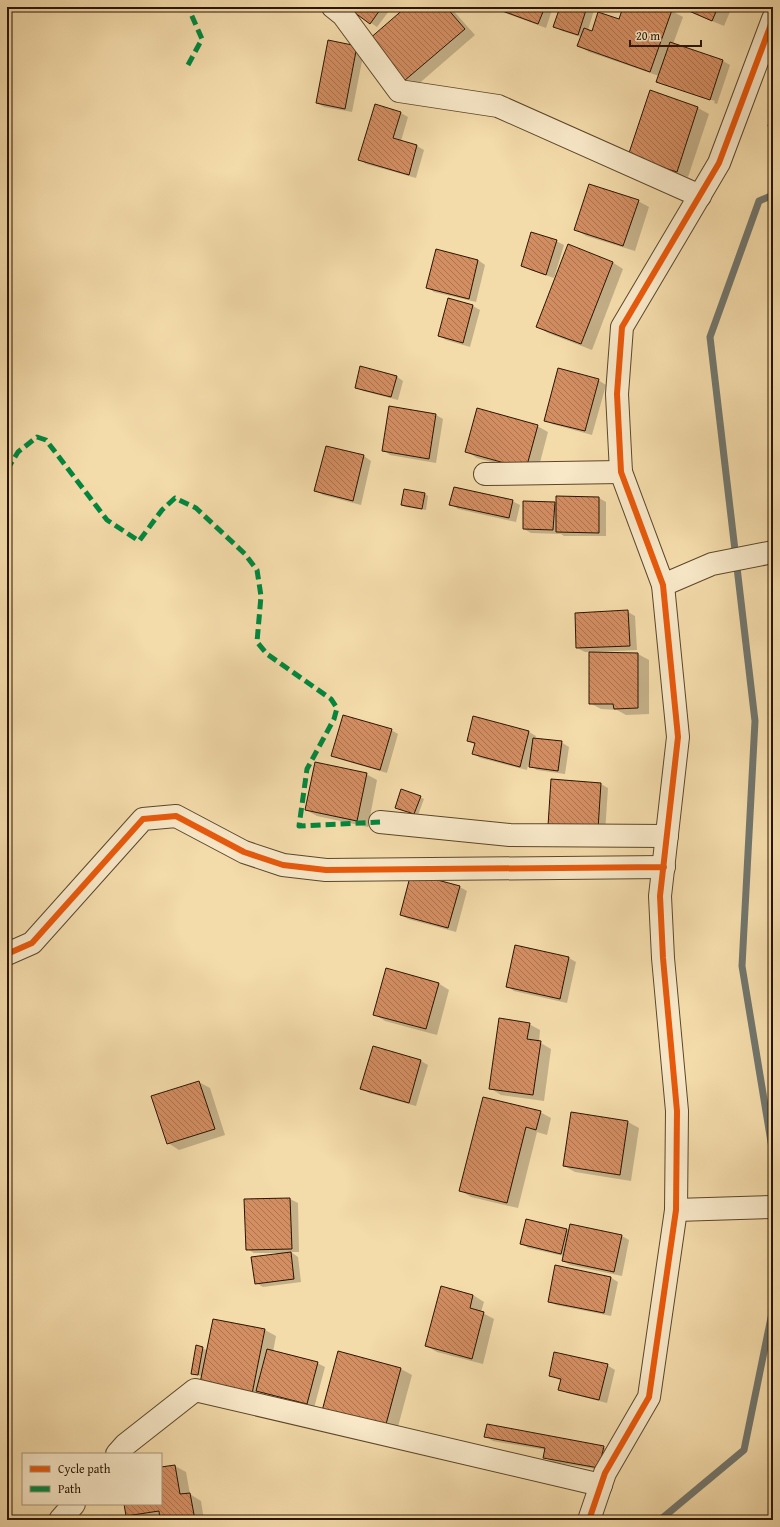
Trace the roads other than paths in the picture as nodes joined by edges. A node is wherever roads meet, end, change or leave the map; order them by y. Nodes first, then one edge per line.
1 (333, 7) edge
2 (773, 19) edge
3 (700, 196) junction
4 (621, 472) junction
5 (485, 474) dead end
6 (773, 552) edge
7 (663, 585) junction
8 (380, 822) dead end
9 (667, 836) junction
10 (664, 867) junction
11 (7, 954) edge
12 (773, 1207) edge
13 (676, 1210) junction
14 (118, 1453) edge
15 (601, 1485) junction
16 (73, 1505) edge
17 (60, 1520) edge
18 (590, 1520) edge

1 - 3 street
2 - 3 street
3 - 4 street
4 - 5 street
4 - 7 street
6 - 7 street
7 - 9 street
8 - 9 street
9 - 10 street
10 - 11 street
10 - 13 street
12 - 13 street
13 - 15 street
14 - 15 street
15 - 18 street
16 - 17 street

